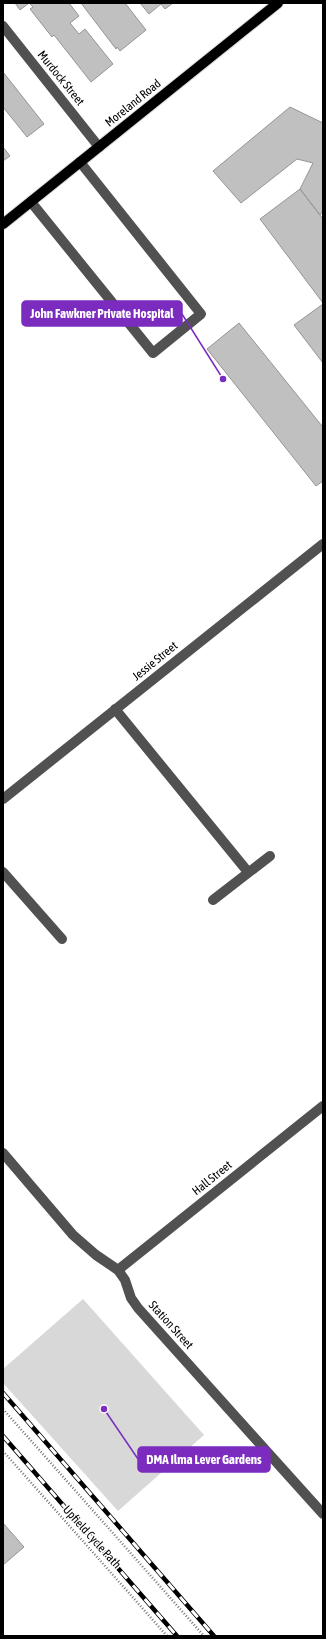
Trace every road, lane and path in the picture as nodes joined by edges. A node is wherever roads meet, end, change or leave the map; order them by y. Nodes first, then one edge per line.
1 (278, 3) edge
2 (3, 26) edge
3 (99, 147) junction
4 (80, 162) junction
5 (31, 202) junction
6 (3, 224) edge
7 (323, 544) edge
8 (115, 709) junction
9 (3, 799) edge
10 (270, 856) dead end
11 (3, 872) edge
12 (248, 872) junction
13 (213, 900) dead end
14 (62, 939) dead end
15 (323, 1106) edge
16 (3, 1153) edge
17 (118, 1270) junction
18 (3, 1409) edge
19 (3, 1451) edge
20 (323, 1514) edge
21 (167, 1636) edge
22 (204, 1636) edge

1 - 3 main road, Moreland Road
2 - 3 street, Murdock Street
3 - 4 main road, Moreland Road
4 - 5 main road, Moreland Road
4 - 5 street
5 - 6 main road, Moreland Road
7 - 8 street, Jessie Street
8 - 9 street, Jessie Street
8 - 12 street
10 - 12 street
11 - 14 street
12 - 13 street
15 - 17 street, Hall Street
16 - 17 street, Station Street
17 - 20 street, Station Street
18 - 22 path
19 - 21 path, Upfield Cycle Path

